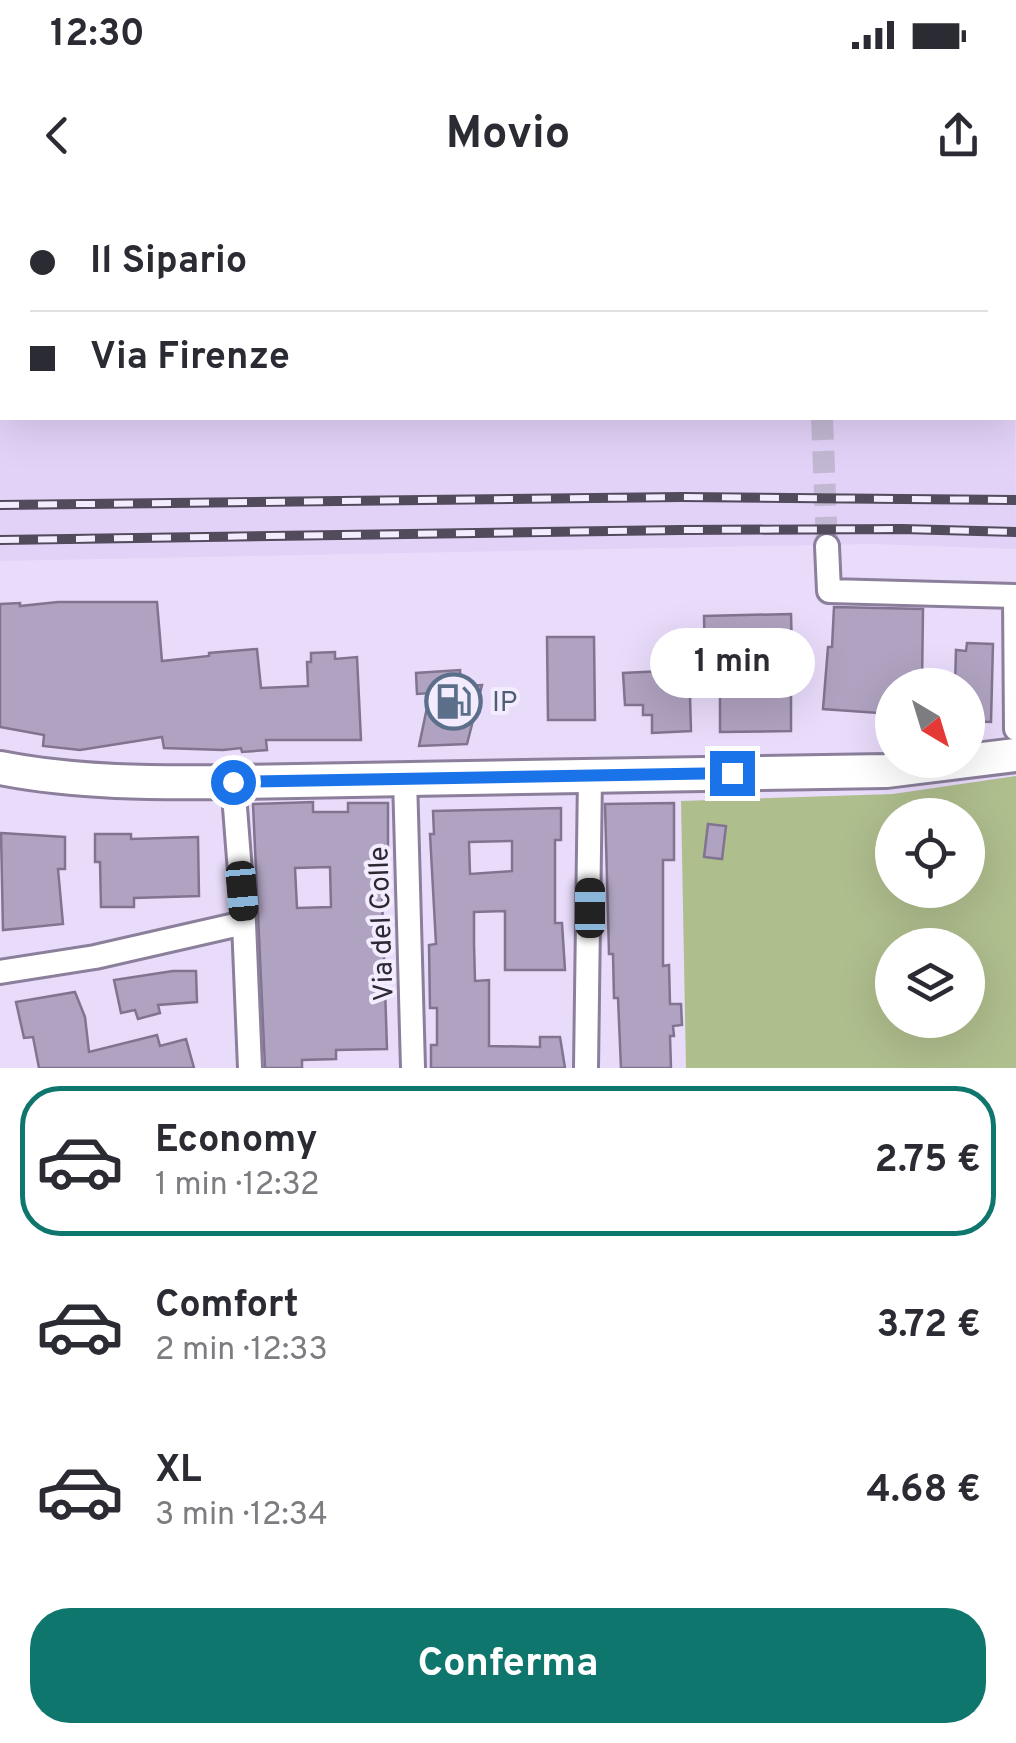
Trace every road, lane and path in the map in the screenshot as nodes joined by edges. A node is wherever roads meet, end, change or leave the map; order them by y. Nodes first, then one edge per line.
1 (826, 546) tunnel mouth
2 (1016, 729) edge
3 (1016, 746) edge
4 (1016, 755) edge
5 (0, 768) edge
6 (590, 776) junction
7 (405, 778) junction
8 (233, 782) junction
9 (244, 923) junction
10 (0, 972) edge
11 (250, 1068) edge
12 (413, 1068) edge
13 (586, 1068) edge

1 - 2 street
3 - 4 street
4 - 6 main road
5 - 8 main road
6 - 7 main road
6 - 13 street
7 - 8 main road
7 - 12 street, Via del Colle
8 - 9 street
9 - 10 street
9 - 11 street

